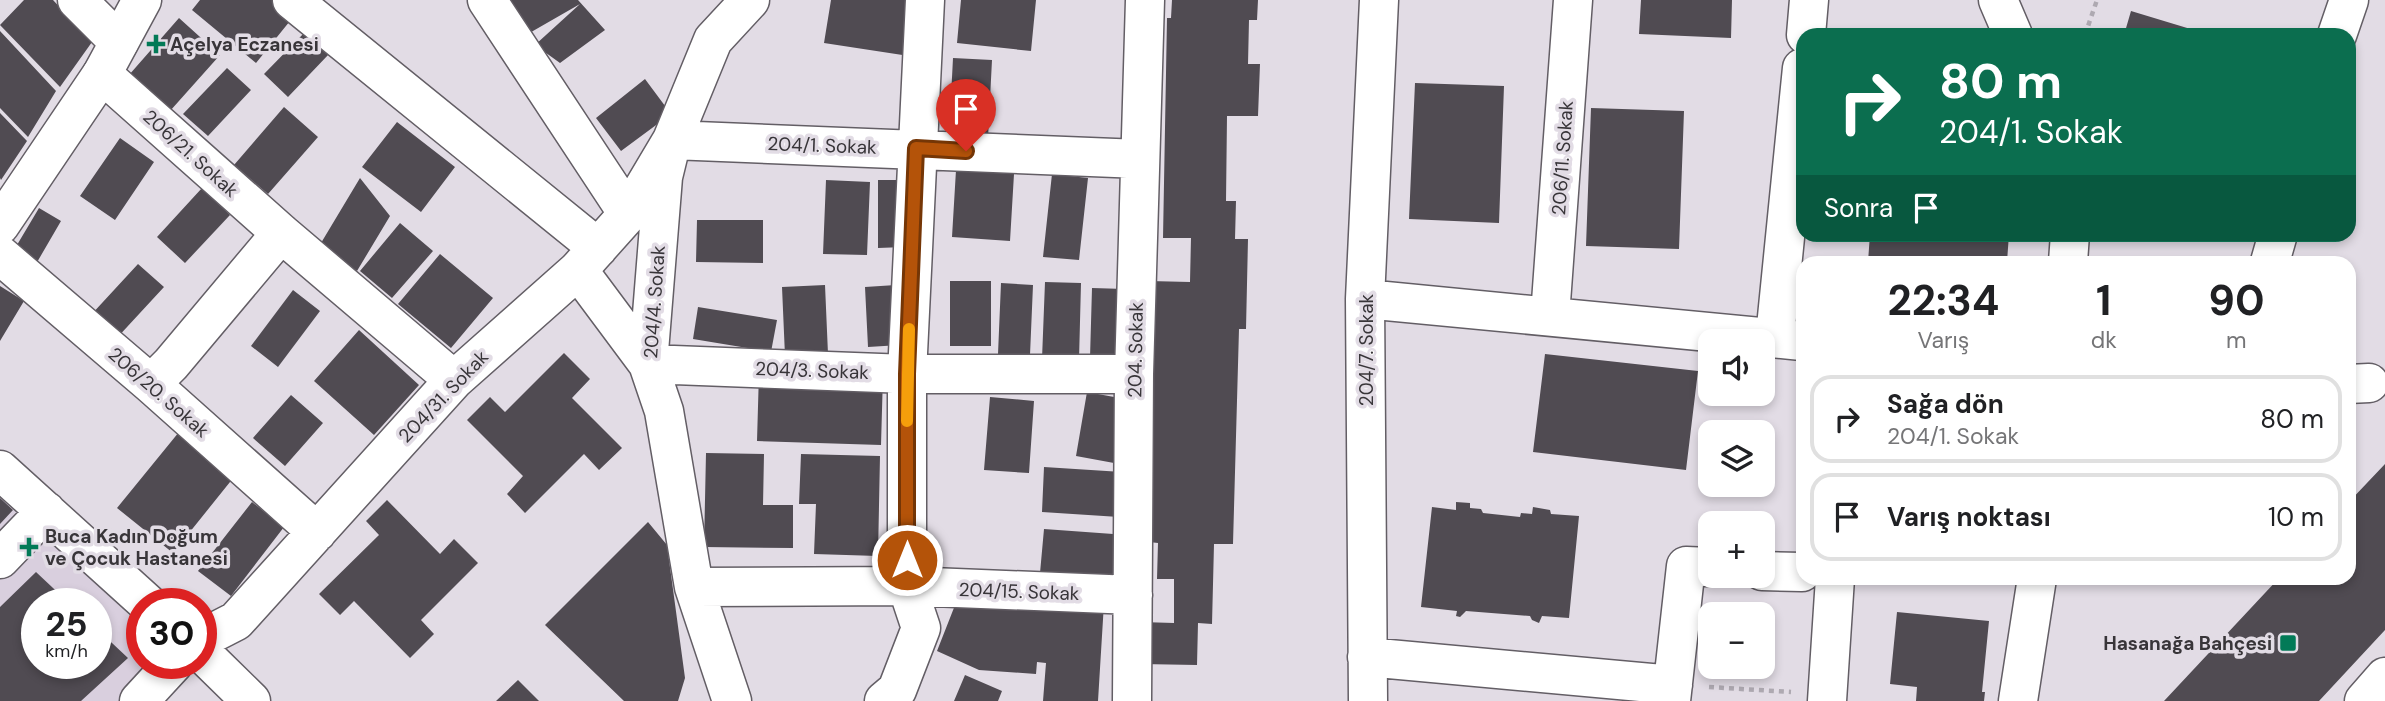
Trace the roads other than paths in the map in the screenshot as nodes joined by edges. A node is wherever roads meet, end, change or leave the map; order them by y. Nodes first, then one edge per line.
1 (78, 0) edge
2 (142, 0) edge
3 (292, 0) edge
4 (487, 0) edge
5 (750, 0) edge
6 (925, 0) edge
7 (1145, 0) edge
8 (1379, 0) edge
9 (1573, 0) edge
10 (1810, 0) edge
11 (1998, 0) edge
12 (2349, 0) edge
13 (1807, 28) edge
14 (2010, 28) edge
15 (2339, 28) edge
16 (110, 58) junction
17 (672, 140) junction
18 (916, 148) junction
19 (1140, 159) junction
20 (1796, 193) edge
21 (5, 205) edge
22 (628, 214) junction
23 (281, 233) junction
24 (0, 255) edge
25 (588, 259) junction
26 (1365, 299) junction
27 (1550, 316) junction
28 (1789, 339) edge
29 (648, 364) junction
30 (907, 374) junction
31 (1135, 374) junction
32 (454, 380) junction
33 (150, 384) junction
34 (0, 470) edge
35 (46, 511) junction
36 (317, 531) junction
37 (0, 559) edge
38 (1698, 566) edge
39 (1775, 571) edge
40 (1796, 572) edge
41 (1835, 585) edge
42 (2036, 585) edge
43 (907, 586) junction
44 (694, 587) junction
45 (130, 588) edge
46 (1133, 595) junction
47 (217, 631) edge
48 (1367, 657) junction
49 (217, 668) edge
50 (2385, 677) edge
51 (159, 679) edge
52 (1672, 693) edge
53 (1828, 698) edge
54 (139, 701) edge
55 (251, 701) edge
56 (732, 701) edge
57 (884, 701) edge
58 (1132, 701) edge
59 (1368, 701) edge
60 (2018, 701) edge
61 (2364, 701) edge

1 - 16 street, 206/21. Sokak
2 - 16 street
3 - 25 street
4 - 22 street
5 - 17 street, 204/4. Sokak
6 - 18 street
7 - 19 street, 204. Sokak
8 - 26 street, 204/7. Sokak
9 - 27 street, 206/11. Sokak
10 - 13 street
11 - 14 street
12 - 15 street
16 - 21 street
16 - 23 street, 206/21. Sokak
17 - 18 street, 204/1. Sokak
17 - 22 street, 204/31. Sokak
17 - 29 street, 204/4. Sokak
18 - 19 street, 204/1. Sokak
18 - 30 street
19 - 31 street, 204. Sokak
20 - 28 street
22 - 25 street, 204/31. Sokak
23 - 32 street, 206/21. Sokak
23 - 33 street
24 - 33 street, 206/20. Sokak
25 - 29 street
25 - 32 street, 204/31. Sokak
26 - 27 street
26 - 48 street, 204/7. Sokak
27 - 28 street
29 - 30 street, 204/3. Sokak
29 - 44 street, 204/4. Sokak
30 - 31 street, 204/3. Sokak
30 - 43 street
31 - 46 street, 204. Sokak
32 - 36 street, 204/31. Sokak
33 - 36 street, 206/20. Sokak
34 - 35 street
35 - 37 street
35 - 45 street
36 - 47 street, 204/31. Sokak
38 - 52 street
39 - 40 street
41 - 53 street
42 - 60 street
43 - 44 street, 204/15. Sokak
43 - 46 street, 204/15. Sokak
43 - 57 street
44 - 56 street, 204/4. Sokak
46 - 58 street, 204. Sokak
48 - 52 street
48 - 59 street, 204/7. Sokak
49 - 55 street
50 - 61 street
51 - 54 street

